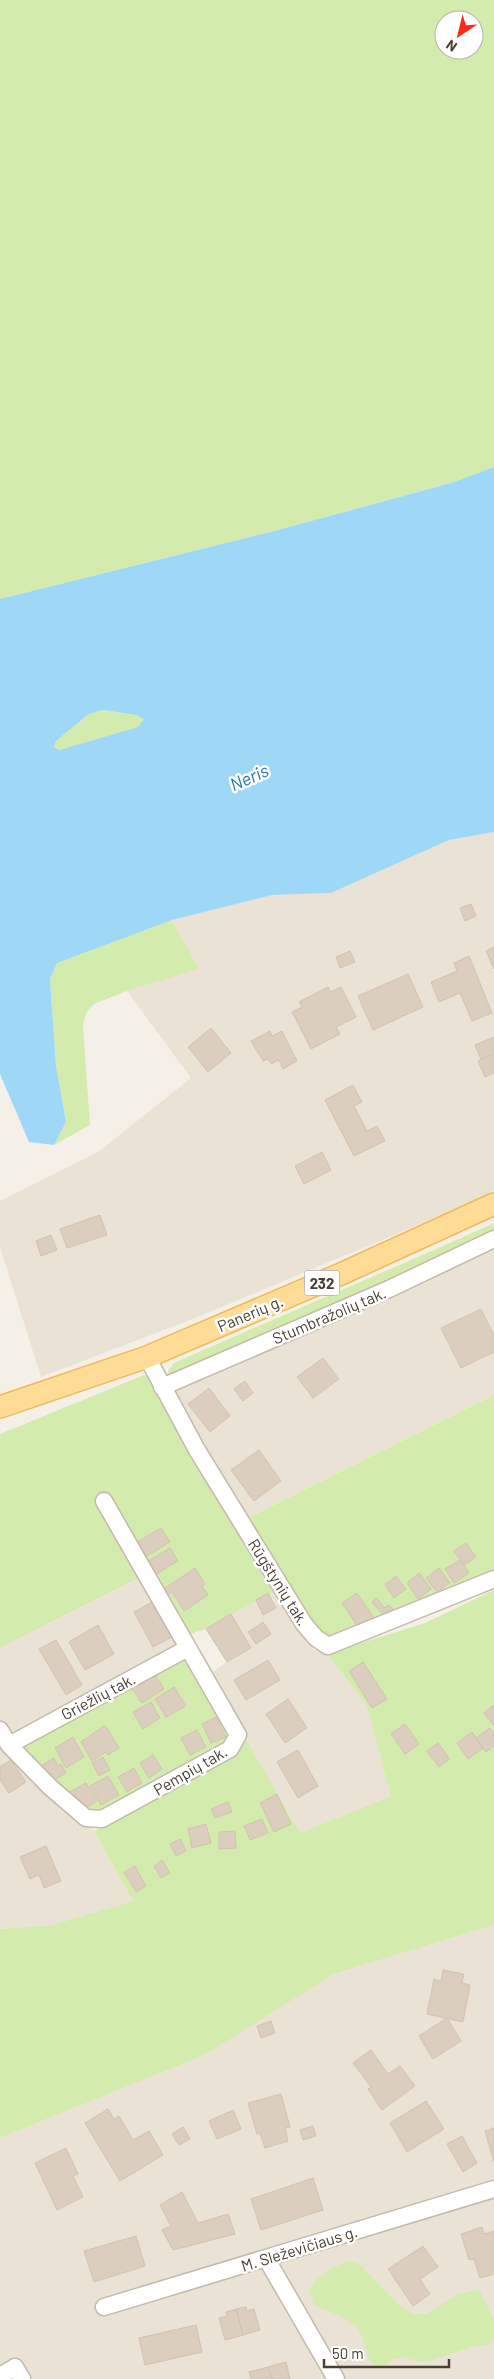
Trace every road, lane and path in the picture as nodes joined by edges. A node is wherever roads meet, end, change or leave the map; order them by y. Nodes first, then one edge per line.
1 (494, 1204) edge
2 (494, 1239) edge
3 (147, 1357) junction
4 (162, 1387) junction
5 (0, 1407) edge
6 (104, 1501) dead end
7 (494, 1579) edge
8 (188, 1648) junction
9 (0, 1730) edge
10 (9, 1745) junction
11 (494, 2189) edge
12 (266, 2258) junction
13 (104, 2307) dead end
14 (0, 2376) edge
15 (22, 2379) edge
16 (336, 2379) edge

1 - 3 main road, Panerių g. / 232
2 - 4 street, Stumbražolių tak.
3 - 4 street, Rūgštynių tak.
3 - 5 main road, Panerių g. / 232
4 - 7 street, Rūgštynių tak.
6 - 8 street, Pempių tak.
8 - 10 street, Griežlių tak.
8 - 10 street, Pempių tak.
9 - 10 street, Pempių tak.
11 - 12 street, M. Sleževičiaus g.
12 - 13 street, M. Sleževičiaus g.
12 - 16 street
14 - 15 street

